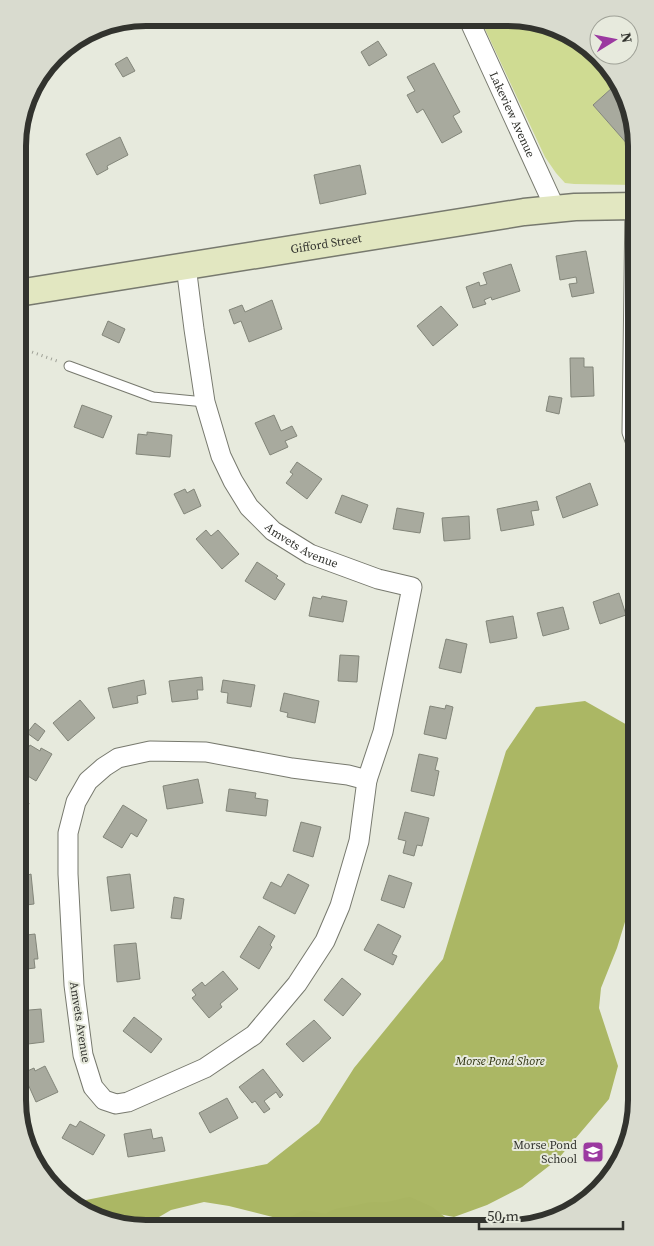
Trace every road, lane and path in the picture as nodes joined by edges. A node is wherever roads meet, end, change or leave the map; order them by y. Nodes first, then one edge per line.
1 (472, 26) edge
2 (628, 206) edge
3 (555, 208) junction
4 (186, 266) junction
5 (26, 292) edge
6 (26, 350) edge
7 (69, 366) joint
8 (205, 402) junction
9 (367, 780) junction

1 - 3 street, Lakeview Avenue
2 - 3 main road, Gifford Street
3 - 4 main road, Gifford Street
4 - 5 main road, Gifford Street
4 - 8 street, Amvets Avenue
6 - 7 path
7 - 8 lane
8 - 9 street, Amvets Avenue
9 - 9 street, Amvets Avenue

